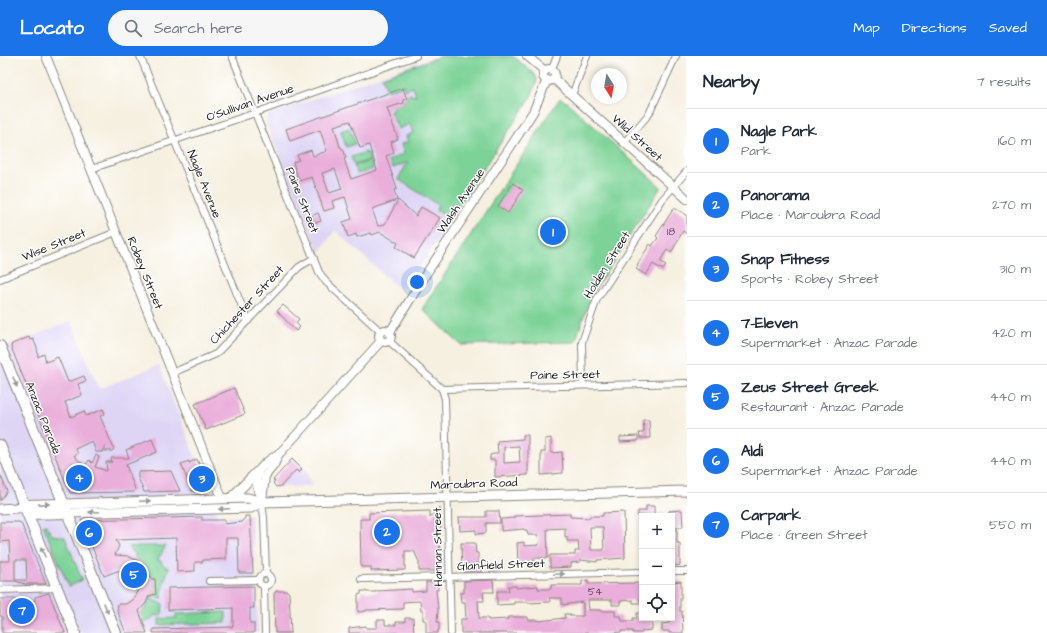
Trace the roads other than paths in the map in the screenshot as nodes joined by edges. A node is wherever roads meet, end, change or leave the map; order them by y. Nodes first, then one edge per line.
1 (46, 56) edge
2 (140, 56) edge
3 (232, 56) edge
4 (416, 56) edge
5 (527, 56) edge
6 (557, 56) edge
7 (587, 56) edge
8 (676, 56) edge
9 (548, 70) junction
10 (553, 81) junction
11 (569, 93) junction
12 (255, 113) junction
13 (174, 141) junction
14 (624, 143) junction
15 (91, 169) junction
16 (687, 171) edge
17 (673, 187) junction
18 (687, 199) edge
19 (116, 232) junction
20 (314, 258) junction
21 (0, 279) edge
22 (248, 321) junction
23 (381, 332) junction
24 (390, 332) junction
25 (385, 341) junction
26 (0, 346) edge
27 (172, 372) junction
28 (687, 383) edge
29 (583, 385) junction
30 (442, 389) junction
31 (0, 445) edge
32 (280, 453) junction
33 (257, 472) junction
34 (687, 491) edge
35 (227, 498) junction
36 (448, 498) junction
37 (262, 502) junction
38 (66, 508) junction
39 (0, 509) edge
40 (22, 509) junction
41 (675, 571) edge
42 (687, 571) edge
43 (639, 572) edge
44 (266, 574) junction
45 (450, 577) junction
46 (361, 579) dead end
47 (259, 580) junction
48 (209, 581) dead end
49 (264, 586) junction
50 (58, 588) junction
51 (0, 590) edge
52 (75, 633) edge
53 (116, 633) edge
54 (265, 633) edge
55 (451, 633) edge

1 - 15 street, Robey Street
2 - 13 street, Nagle Avenue
3 - 12 street, Paine Street
4 - 12 street, O'Sullivan Avenue
5 - 9 street
6 - 9 street
7 - 11 street
8 - 14 street
9 - 10 street
10 - 11 street, Wild Street
10 - 24 street, Walsh Avenue
11 - 14 street, Wild Street
12 - 13 street, O'Sullivan Avenue
12 - 20 street, Paine Street
13 - 15 street, O'Sullivan Avenue
13 - 22 street, Nagle Avenue
14 - 17 street, Wild Street
15 - 19 street, Robey Street
16 - 17 street, Holden Street
17 - 18 street, Wild Street
17 - 29 street, Holden Street
19 - 21 street, Wise Street
19 - 27 street, Robey Street
20 - 22 street, Chichester Street
20 - 23 street, Paine Street
22 - 27 street, Chichester Street
23 - 24 street
23 - 25 street
24 - 25 street
25 - 30 street
25 - 32 street
26 -> 38 main road, Anzac Parade
27 - 35 street, Robey Street
28 - 29 street, Paine Street
29 - 30 street, Paine Street
30 - 36 street, Hannan Street
31 - 40 main road
32 - 33 street
32 - 37 street
33 - 35 main road
33 - 37 street
34 - 36 main road, Maroubra Road
35 - 37 main road, Maroubra Road
38 -> 35 main road, Maroubra Road
36 - 37 main road, Maroubra Road
36 - 45 street, Hannan Street
37 -> 38 main road, Maroubra Road
37 - 44 street
38 - 40 main road, Maroubra Road
38 -> 53 main road, Anzac Parade
39 - 40 main road, Maroubra Road
50 -> 40 main road
41 - 42 street
45 -> 43 street, Glanfield Street
44 - 47 street
44 - 49 street
45 - 46 street, Glanfield Street
45 - 55 street, Hannan Street
47 - 48 street
47 - 49 street
49 - 54 street
50 - 51 street
50 - 52 main road

